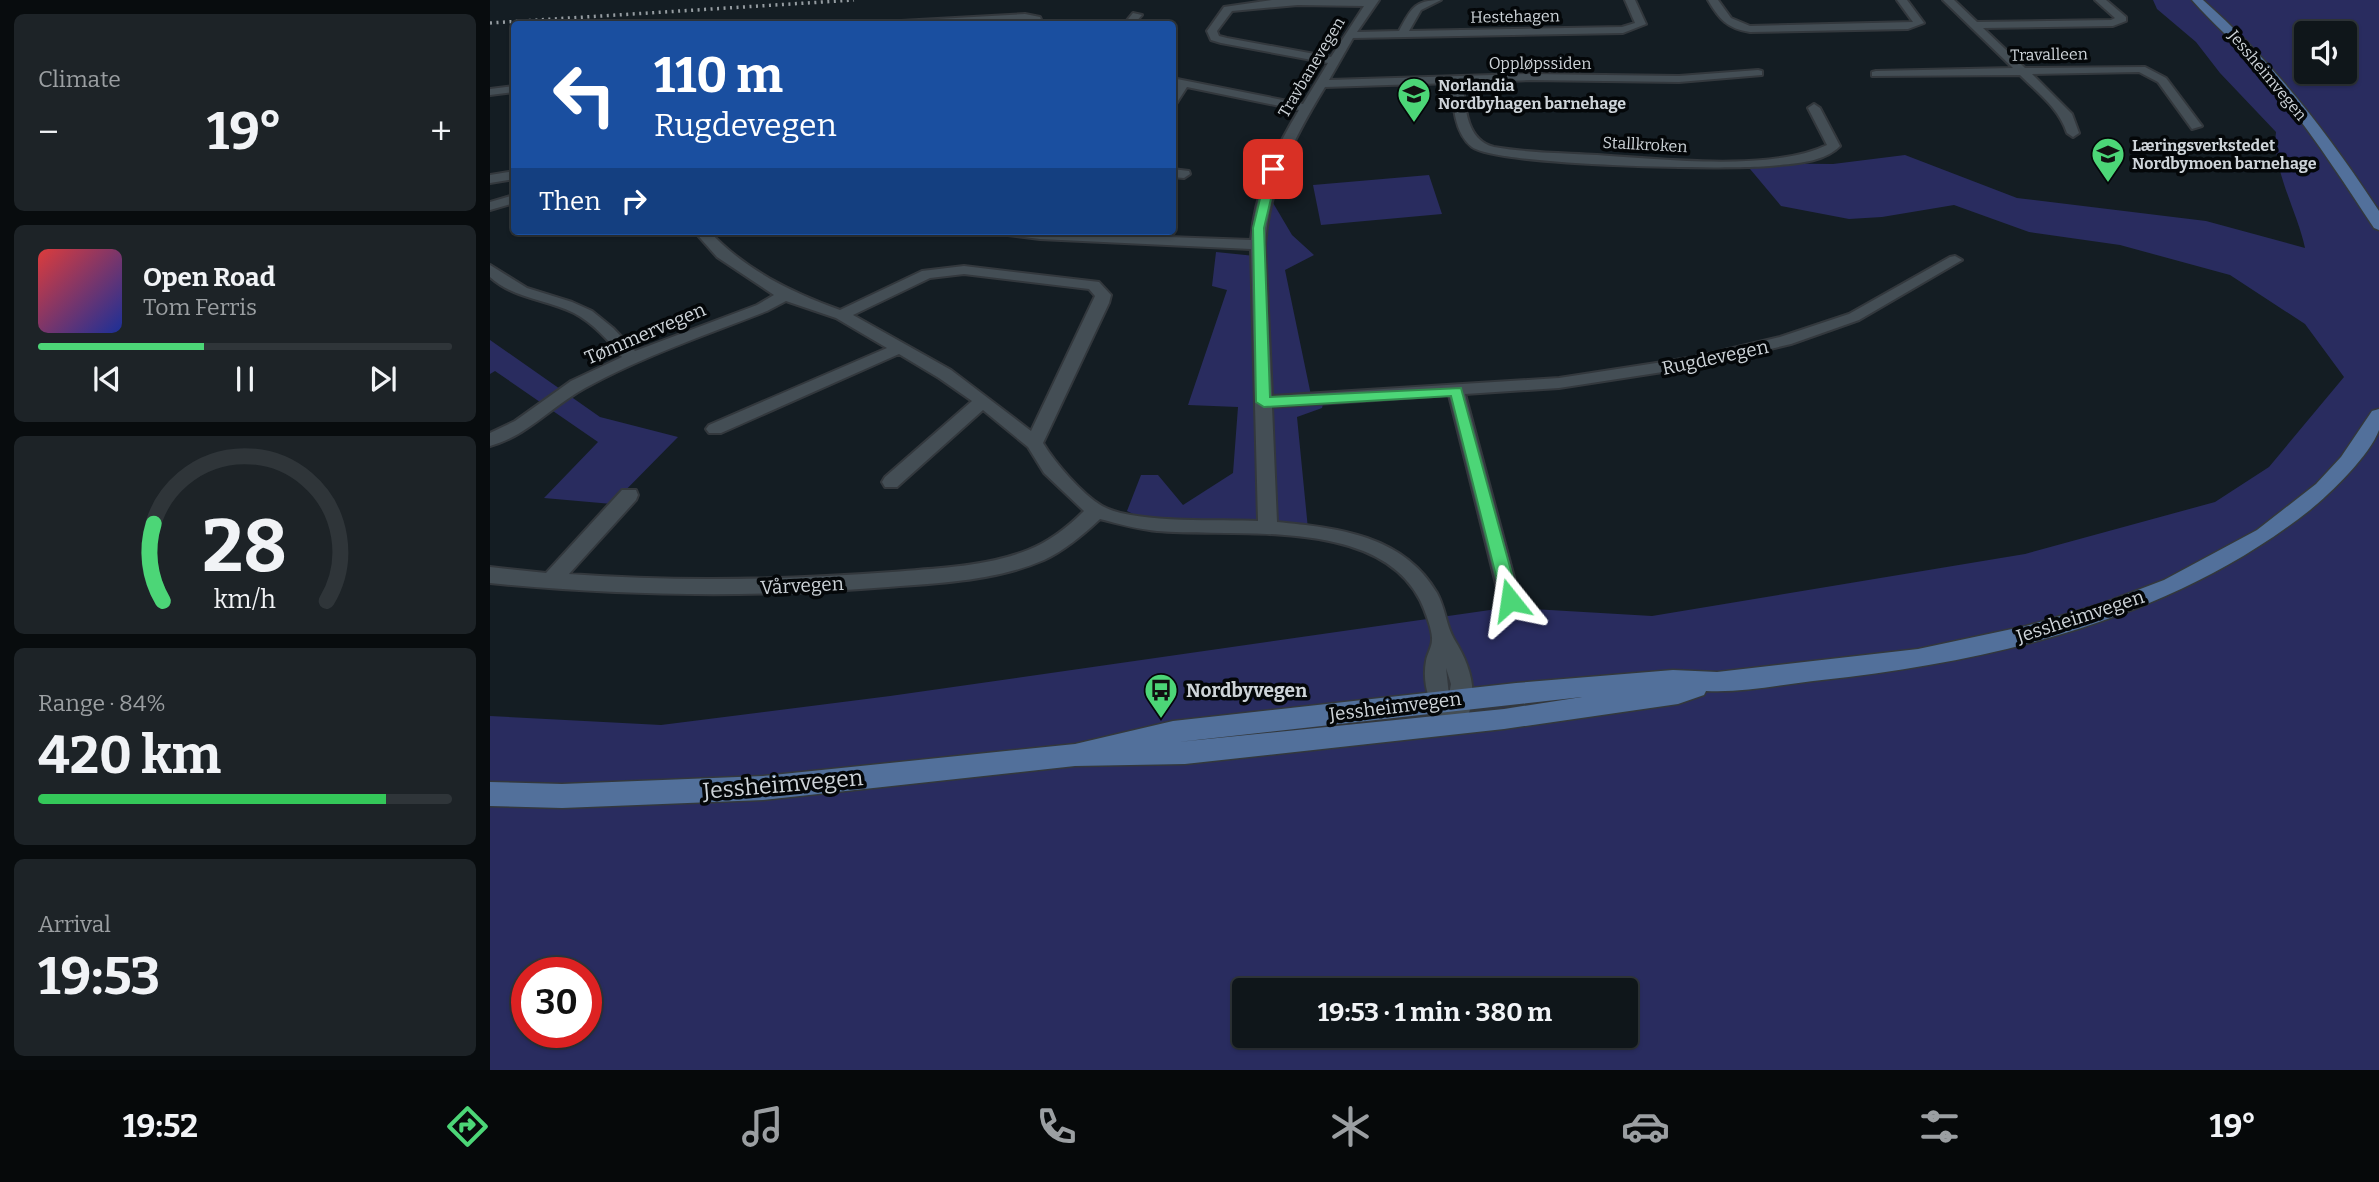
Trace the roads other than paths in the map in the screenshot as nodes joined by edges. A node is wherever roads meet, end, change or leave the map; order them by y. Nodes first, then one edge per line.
1 (1436, 0) edge
2 (1630, 0) edge
3 (1713, 0) edge
4 (1902, 0) edge
5 (1948, 0) edge
6 (2100, 0) edge
7 (2197, 0) edge
8 (1373, 2) edge
9 (1137, 15) dead end
10 (954, 21) edge
11 (1037, 21) edge
12 (1132, 21) edge
13 (1974, 25) junction
14 (1402, 34) junction
15 (1351, 35) junction
16 (1334, 61) junction
17 (2022, 70) junction
18 (1758, 73) dead end
19 (1876, 74) dead end
20 (1457, 80) junction
21 (1178, 82) edge
22 (1321, 84) junction
23 (510, 88) edge
24 (490, 92) edge
25 (1306, 108) junction
26 (1814, 108) dead end
27 (2196, 126) dead end
28 (2074, 133) dead end
29 (511, 176) edge
30 (490, 179) edge
31 (511, 200) edge
32 (490, 206) edge
33 (2379, 225) edge
34 (705, 235) edge
35 (1040, 235) edge
36 (1258, 245) junction
37 (1955, 260) dead end
38 (490, 269) edge
39 (785, 295) junction
40 (841, 315) junction
41 (900, 348) junction
42 (632, 358) junction
43 (1456, 391) junction
44 (983, 401) junction
45 (1264, 402) junction
46 (2379, 415) edge
47 (715, 429) dead end
48 (490, 440) edge
49 (1034, 443) junction
50 (891, 482) dead end
51 (629, 495) dead end
52 (1096, 511) junction
53 (1268, 528) junction
54 (490, 575) edge
55 (550, 582) junction
56 (1510, 600) dead end
57 (1717, 682) junction
58 (1450, 700) junction
59 (1455, 725) junction
60 (1075, 755) junction
61 (490, 794) edge

1 - 14 street
2 - 14 street, Hestehagen
3 - 4 street
5 - 13 street
6 - 13 street
7 - 33 main road, Jessheimvegen
8 - 15 street, Travbanevegen
8 - 16 street
9 - 12 street
10 - 11 street
13 - 17 street
14 - 15 street, Hestehagen
15 - 16 street, Travbanevegen
16 - 22 street, Travbanevegen
17 - 19 street, Travalleen
17 - 27 street, Travalleen
17 - 28 street
18 - 20 street, Oppløpssiden
20 - 22 street, Oppløpssiden
20 - 26 street, Stallkroken
21 - 25 street
22 - 25 street, Travbanevegen
23 - 24 street
25 - 36 street, Travbanevegen
29 - 30 street
31 - 32 street
34 - 39 street
35 - 36 street
36 - 45 street, Travbanevegen
37 - 43 street, Rugdevegen
38 - 42 street
39 - 40 street
39 - 42 street, Tømmervegen
40 - 41 street
40 - 49 street
41 - 44 street
41 - 47 street
42 - 48 street, Tømmervegen
43 - 45 street, Rugdevegen
43 - 56 street
44 - 49 street
44 - 50 street
45 - 53 street, Travbanevegen
46 - 57 main road, Jessheimvegen
49 - 52 street
51 - 55 street
52 - 53 street
52 - 55 street, Vårvegen
53 - 58 street
54 - 55 street, Vårvegen
57 - 58 main road, Jessheimvegen
57 - 59 main road, Jessheimvegen
58 - 59 street
58 - 60 main road, Jessheimvegen
59 - 60 main road, Jessheimvegen
60 - 61 main road, Jessheimvegen

